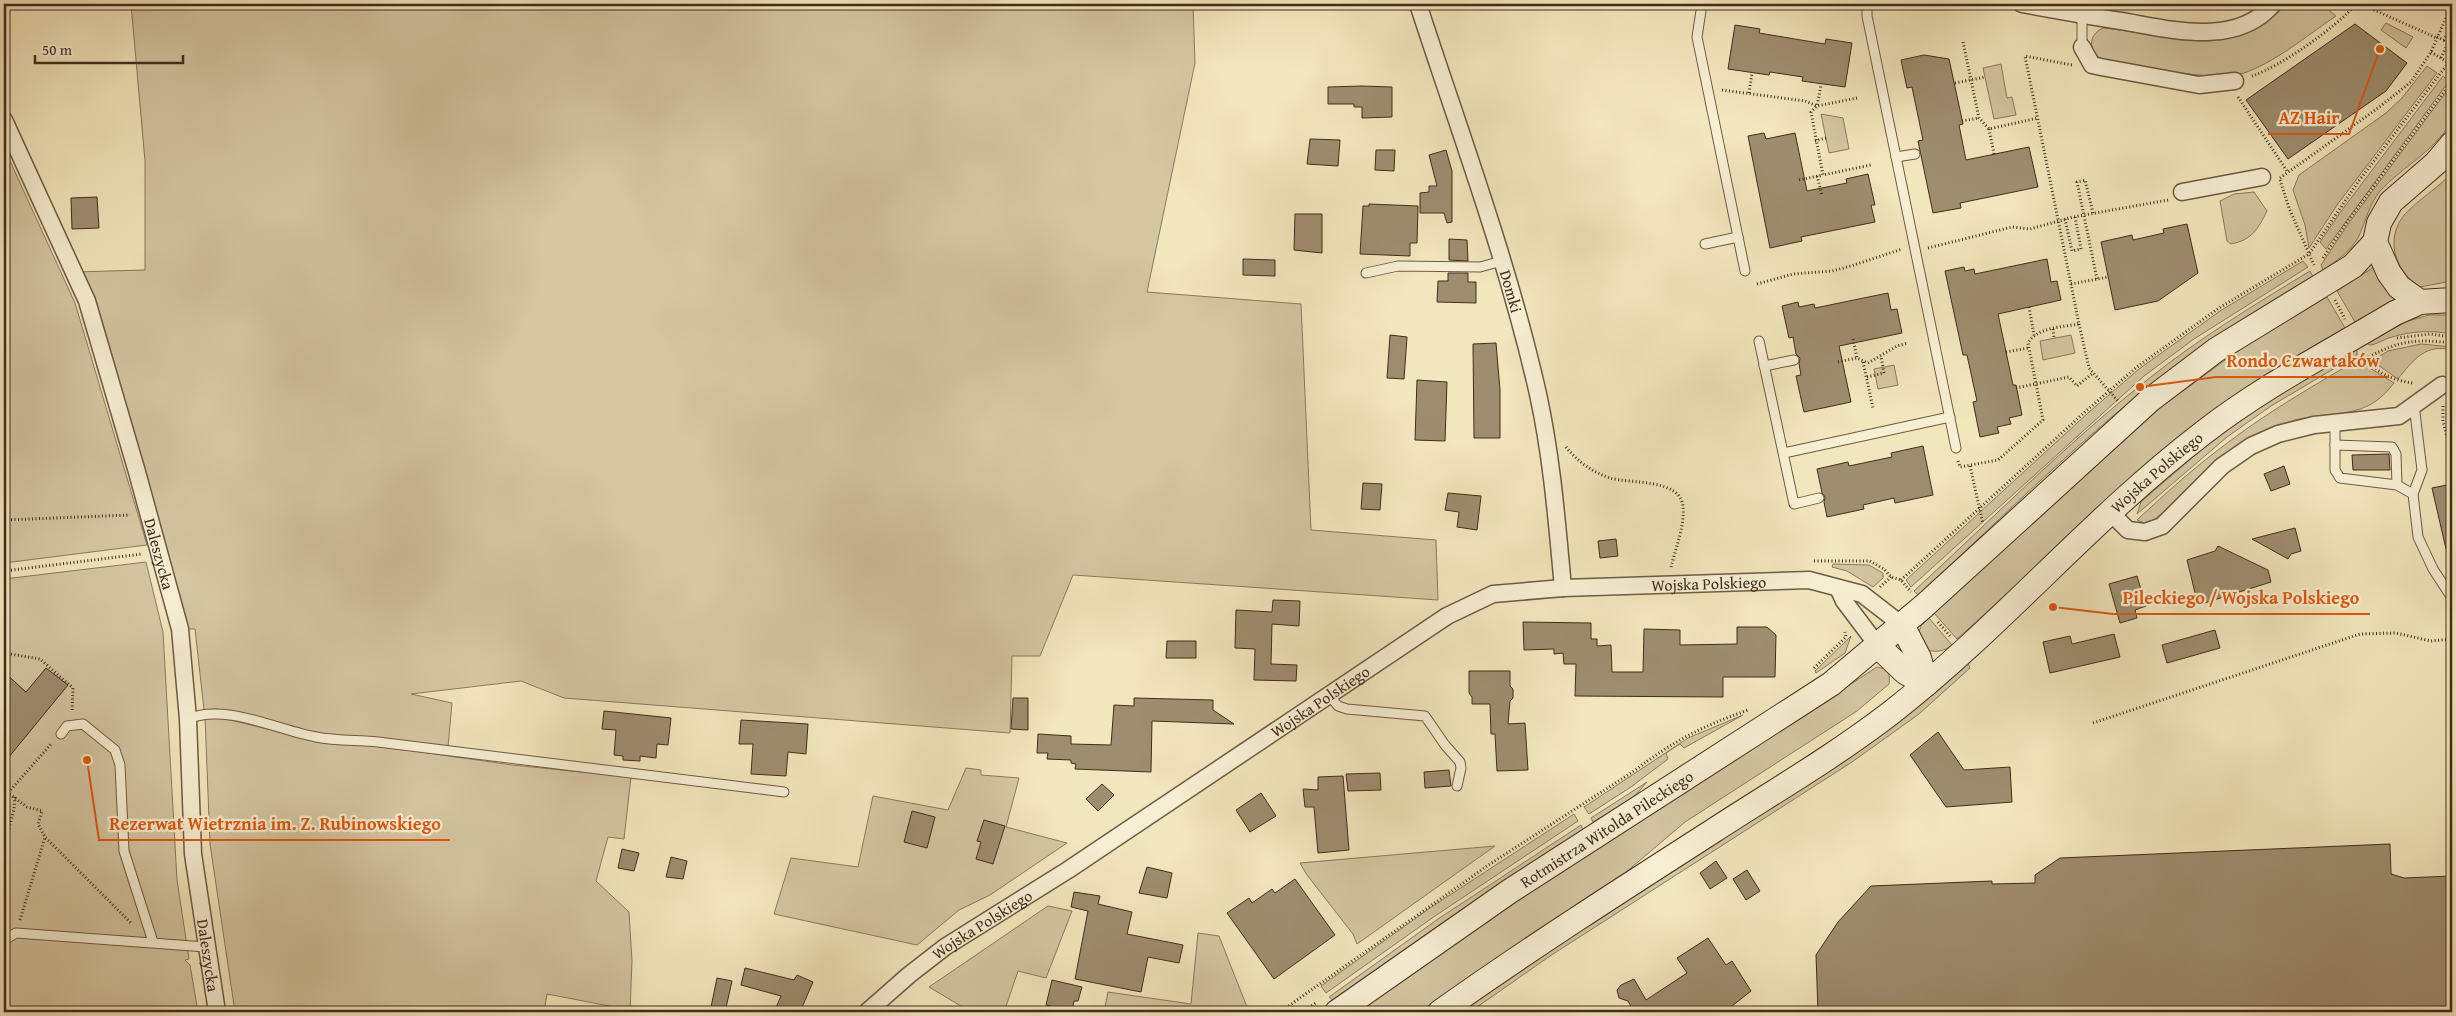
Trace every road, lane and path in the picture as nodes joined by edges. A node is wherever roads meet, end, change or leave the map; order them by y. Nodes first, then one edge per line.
1 (1418, 4) edge
2 (1702, 4) edge
3 (1867, 4) edge
4 (2022, 4) edge
5 (2273, 4) edge
6 (2356, 4) edge
7 (2361, 4) edge
8 (2452, 4) edge
9 (2082, 15) junction
10 (2452, 22) edge
11 (2452, 34) edge
12 (2437, 38) junction
13 (1963, 42) dead end
14 (2082, 47) joint
15 (2431, 52) junction
16 (2441, 58) junction
17 (2452, 58) edge
18 (2450, 64) edge
19 (2092, 65) junction
20 (1752, 73) dead end
21 (1985, 77) dead end
22 (1971, 80) junction
23 (2232, 82) junction
24 (1954, 83) dead end
25 (1821, 85) dead end
26 (1725, 89) dead end
27 (1749, 93) junction
28 (1857, 98) dead end
29 (1817, 106) junction
30 (1979, 118) junction
31 (2038, 118) junction
32 (4, 120) edge
33 (1962, 121) dead end
34 (1989, 129) junction
35 (1826, 138) dead end
36 (1815, 141) junction
37 (2452, 144) edge
38 (1915, 154) dead end
39 (1994, 154) dead end
40 (1896, 157) junction
41 (1871, 165) dead end
42 (2287, 171) junction
43 (1823, 175) junction
44 (1818, 176) junction
45 (2262, 177) dead end
46 (2279, 178) dead end
47 (1799, 180) dead end
48 (2182, 192) dead end
49 (1822, 195) dead end
50 (2289, 208) dead end
51 (2093, 214) junction
52 (2102, 214) dead end
53 (2083, 216) junction
54 (2076, 217) junction
55 (2066, 219) junction
56 (2057, 223) junction
57 (1738, 237) junction
58 (2375, 242) junction
59 (1705, 244) dead end
60 (1915, 250) junction
61 (2309, 254) junction
62 (1502, 261) junction
63 (1745, 271) dead end
64 (1366, 273) dead end
65 (2108, 277) dead end
66 (2097, 279) junction
67 (1757, 284) dead end
68 (2071, 284) junction
69 (2331, 293) dead end
70 (2452, 300) edge
71 (2420, 302) junction
72 (2029, 307) dead end
73 (2079, 324) junction
74 (2349, 327) dead end
75 (2052, 329) junction
76 (2034, 335) junction
77 (2054, 338) dead end
78 (1853, 339) dead end
79 (1759, 341) dead end
80 (1908, 343) dead end
81 (2452, 343) edge
82 (2028, 348) junction
83 (2006, 352) dead end
84 (1880, 356) junction
85 (1857, 358) junction
86 (1794, 360) dead end
87 (1838, 362) dead end
88 (1863, 362) junction
89 (1764, 366) junction
90 (2093, 373) junction
91 (1867, 377) junction
92 (2036, 384) junction
93 (2442, 386) joint
94 (2016, 388) dead end
95 (2108, 391) junction
96 (2118, 401) dead end
97 (2414, 405) junction
98 (1873, 408) dead end
99 (1950, 417) junction
100 (1542, 418) junction
101 (2444, 421) dead end
102 (2335, 423) junction
103 (2335, 445) junction
104 (1956, 448) dead end
105 (1784, 453) junction
106 (2452, 456) edge
107 (1970, 466) junction
108 (1960, 468) dead end
109 (2397, 484) junction
110 (2413, 494) junction
111 (1819, 498) dead end
112 (1980, 509) junction
113 (149, 514) junction
114 (2110, 514) junction
115 (4, 520) edge
116 (1983, 524) dead end
117 (159, 551) junction
118 (4, 571) edge
119 (1667, 585) junction
120 (1563, 588) junction
121 (1838, 588) junction
122 (1906, 594) dead end
123 (2452, 598) edge
124 (1937, 621) dead end
125 (1902, 625) junction
126 (1844, 627) dead end
127 (2452, 639) edge
128 (1956, 643) dead end
129 (1878, 646) junction
130 (4, 653) edge
131 (1808, 674) dead end
132 (1926, 684) junction
133 (1329, 695) junction
134 (1755, 707) dead end
135 (188, 719) junction
136 (2093, 723) dead end
137 (74, 725) junction
138 (60, 734) joint
139 (1457, 786) dead end
140 (4, 790) edge
141 (784, 792) dead end
142 (8, 793) junction
143 (15, 796) junction
144 (4, 802) edge
145 (45, 837) junction
146 (4, 849) edge
147 (16, 933) junction
148 (4, 940) edge
149 (153, 942) junction
150 (206, 947) junction
151 (217, 1012) edge
152 (867, 1012) edge
153 (1280, 1012) edge
154 (1337, 1012) edge
155 (1440, 1012) edge

1 - 62 street, Domki
2 - 57 lane
3 - 40 lane
4 - 9 street
5 - 9 street
6 - 23 path
7 - 12 path
8 - 12 path
9 - 14 lane
10 - 12 path
11 - 16 path
12 - 15 path
13 - 22 path
14 - 19 street
15 - 16 path
15 - 42 path
16 - 18 path
17 - 18 path
18 - 61 path
19 - 23 street
19 - 31 path
20 - 27 path
21 - 22 path
22 - 24 path
22 - 30 path
23 - 42 path
25 - 29 path
26 - 27 path
27 - 29 path
28 - 29 path
29 - 36 path
30 - 33 path
30 - 34 path
31 - 34 path
31 - 56 path
32 - 113 street, Daleszycka
34 - 39 path
35 - 36 path
36 - 43 path
37 - 58 main road
38 - 40 lane
40 - 60 lane
41 - 43 path
42 - 46 path
43 - 44 path
44 - 47 path
44 - 49 path
45 - 48 street
50 - 61 path
51 - 52 path
51 - 53 path
51 - 53 path
53 - 54 path
53 - 66 path
54 - 55 path
54 - 55 path
55 - 56 path
56 - 60 path
56 - 68 path
57 - 59 lane
57 - 63 lane
58 - 71 main road
58 - 125 main road
60 - 67 path
60 - 99 lane
61 - 95 path
62 - 64 lane
62 - 100 street, Domki
65 - 66 path
66 - 68 path
68 - 73 path
69 - 74 path
70 - 71 main road, Wojska Polskiego
71 - 114 main road, Wojska Polskiego
72 - 76 path
73 - 75 path
73 - 90 path
75 - 76 path
75 - 77 path
76 - 82 path
78 - 85 path
79 - 89 lane
80 - 84 path
81 - 93 path
82 - 83 path
82 - 92 path
84 - 88 path
84 - 91 path
85 - 87 path
85 - 88 path
86 - 89 lane
88 - 91 path
89 - 105 lane
90 - 92 path
90 - 95 path
91 - 98 path
92 - 94 path
92 - 107 path
93 - 97 street
95 - 96 path
95 - 112 path
97 - 102 street
97 - 110 lane
99 - 104 lane
99 - 105 lane
100 - 119 path
100 - 120 street, Domki
101 - 106 path
102 - 103 lane
102 - 114 street
103 - 109 lane
103 - 109 lane
105 - 111 lane
107 - 108 path
107 - 112 path
109 - 110 lane
110 - 123 lane
112 - 116 path
112 - 122 path
113 - 115 path
113 - 117 street, Daleszycka
114 - 132 main road, Wojska Polskiego
117 - 118 path
117 - 135 street, Daleszycka
119 - 120 street, Wojska Polskiego
119 - 121 street, Wojska Polskiego
120 - 133 street, Wojska Polskiego
121 - 125 street, Wojska Polskiego
121 - 129 street
124 - 128 path
125 - 129 main road
125 - 132 main road, Wojska Polskiego
126 - 131 path
127 - 136 path
129 - 132 main road
129 - 154 main road, Rotmistrza Witolda Pileckiego
130 - 137 path
132 - 155 main road
133 - 139 lane
133 - 152 street, Wojska Polskiego
134 - 153 path
135 - 141 lane
135 - 150 street, Daleszycka
137 - 138 lane
137 - 149 lane
138 - 142 path
140 - 142 path
142 - 143 path
142 - 144 path
143 - 145 path
143 - 146 path
145 - 147 path
145 - 149 path
147 - 148 lane
147 - 149 lane
149 - 150 lane
150 - 151 street, Daleszycka

